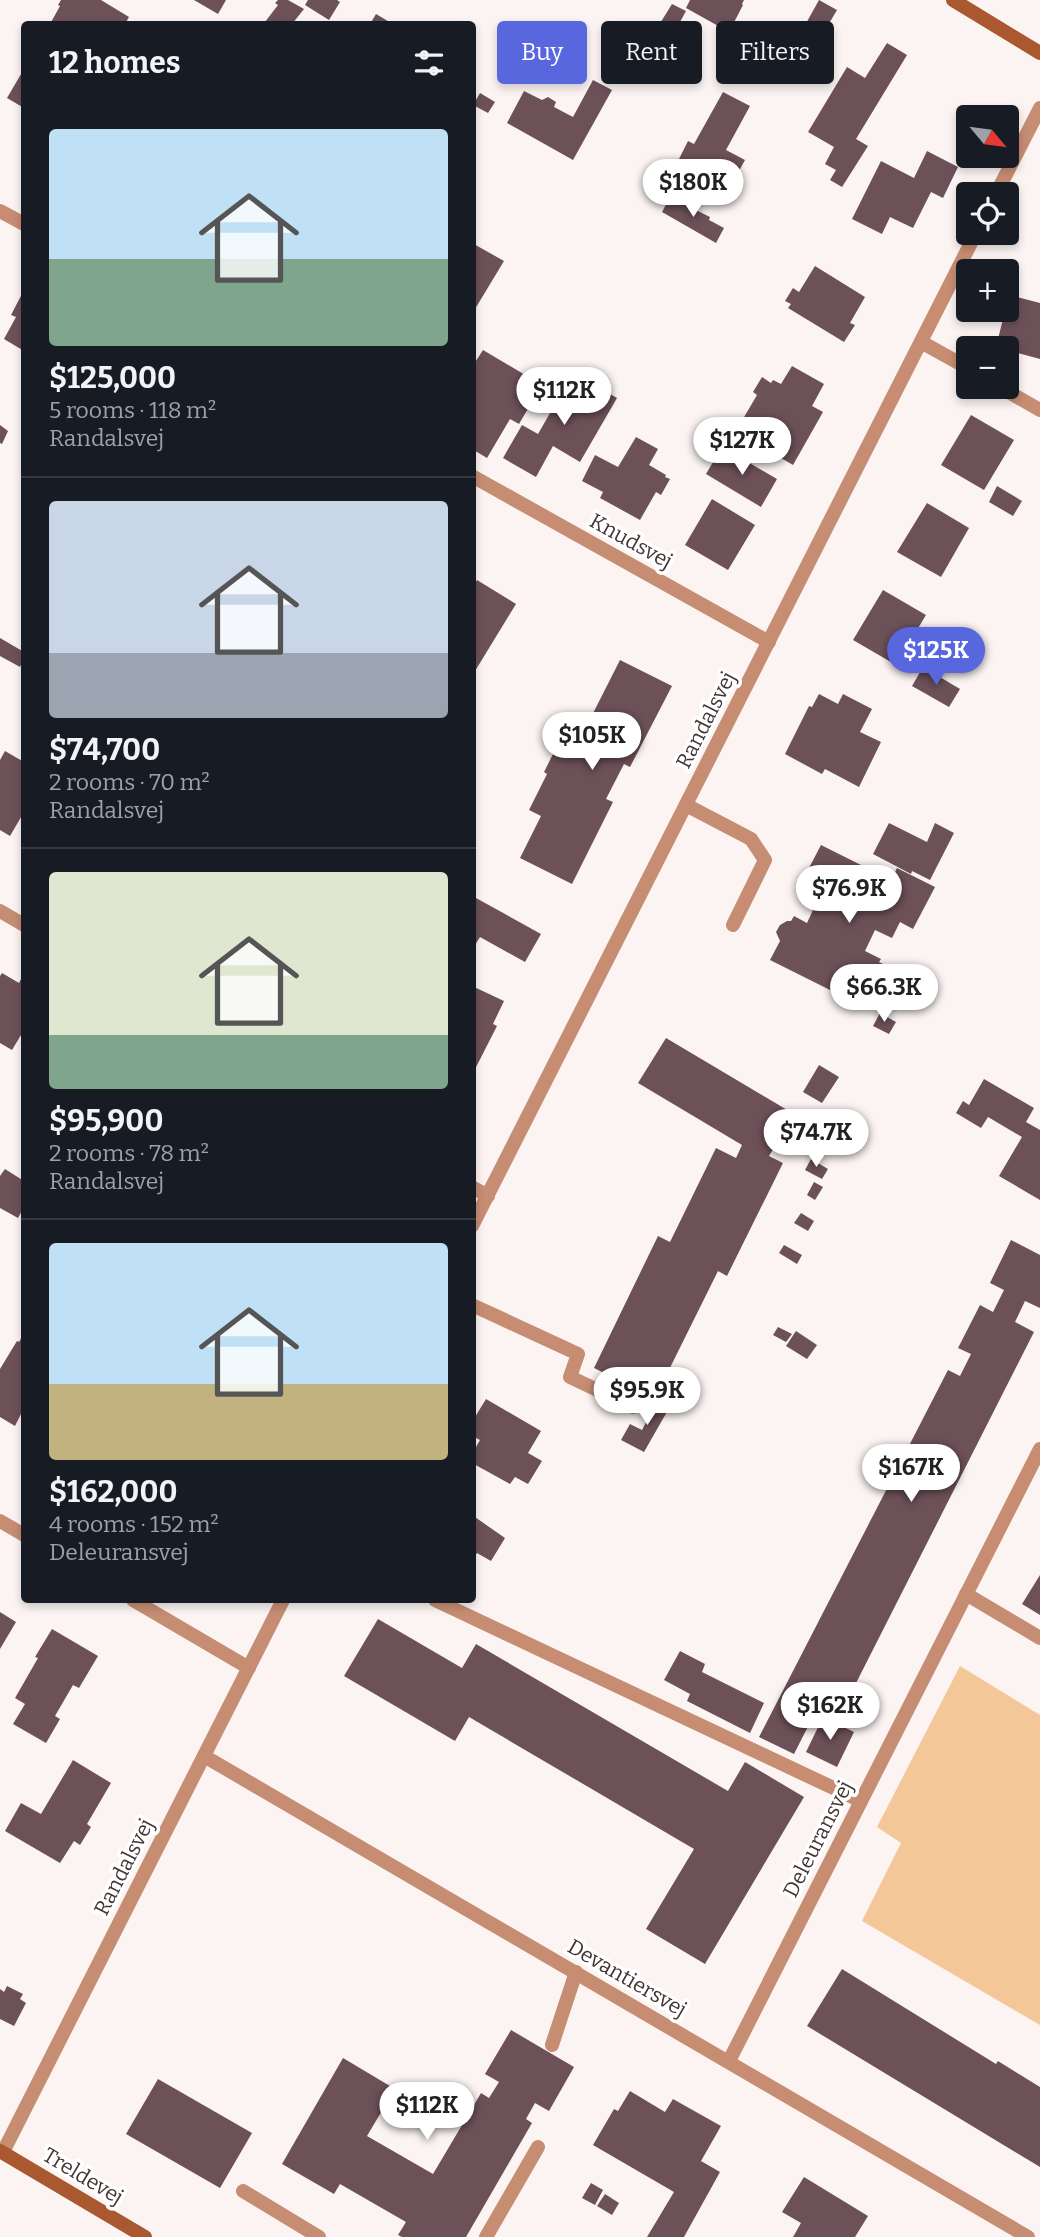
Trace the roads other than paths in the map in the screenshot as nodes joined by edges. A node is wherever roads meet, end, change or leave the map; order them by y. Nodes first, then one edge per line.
1 (953, 0) edge
2 (1040, 53) edge
3 (1040, 108) edge
4 (1002, 182) edge
5 (0, 211) edge
6 (21, 222) edge
7 (970, 245) edge
8 (921, 342) junction
9 (956, 361) edge
10 (1019, 398) edge
11 (1040, 410) edge
12 (476, 478) edge
13 (769, 642) junction
14 (686, 805) junction
15 (0, 911) edge
16 (21, 923) edge
17 (733, 925) dead end
18 (476, 1189) edge
19 (488, 1196) junction
20 (476, 1218) edge
21 (476, 1307) edge
22 (633, 1406) dead end
23 (1040, 1449) edge
24 (0, 1521) edge
25 (21, 1533) edge
26 (966, 1594) junction
27 (139, 1603) edge
28 (282, 1603) edge
29 (441, 1603) edge
30 (1040, 1638) edge
31 (249, 1668) junction
32 (204, 1756) junction
33 (861, 1801) junction
34 (576, 1972) junction
35 (552, 2045) dead end
36 (729, 2062) junction
37 (538, 2147) dead end
38 (1, 2152) edge
39 (243, 2191) dead end
40 (317, 2236) edge
41 (145, 2237) edge
42 (486, 2237) edge
43 (1028, 2237) edge

1 - 2 street
3 - 4 street
5 - 6 street
7 - 8 street, Randalsvej
8 - 9 street
8 - 13 street, Randalsvej
10 - 11 street
12 - 13 street, Knudsvej
13 - 14 street, Randalsvej
14 - 17 street
14 - 19 street, Randalsvej
15 - 16 street
18 - 19 street
19 - 20 street, Randalsvej
21 - 22 street
23 - 26 street, Deleuransvej
24 - 25 street
26 - 30 street
26 - 33 street, Deleuransvej
27 - 31 street
28 - 31 street, Randalsvej
29 - 33 street
31 - 32 street, Randalsvej
32 - 34 street, Devantiersvej
32 - 38 street, Randalsvej
33 - 36 street, Deleuransvej
34 - 35 street
34 - 36 street, Devantiersvej
36 - 43 street, Devantiersvej
37 - 42 street
38 - 41 street, Treldevej
39 - 40 street

